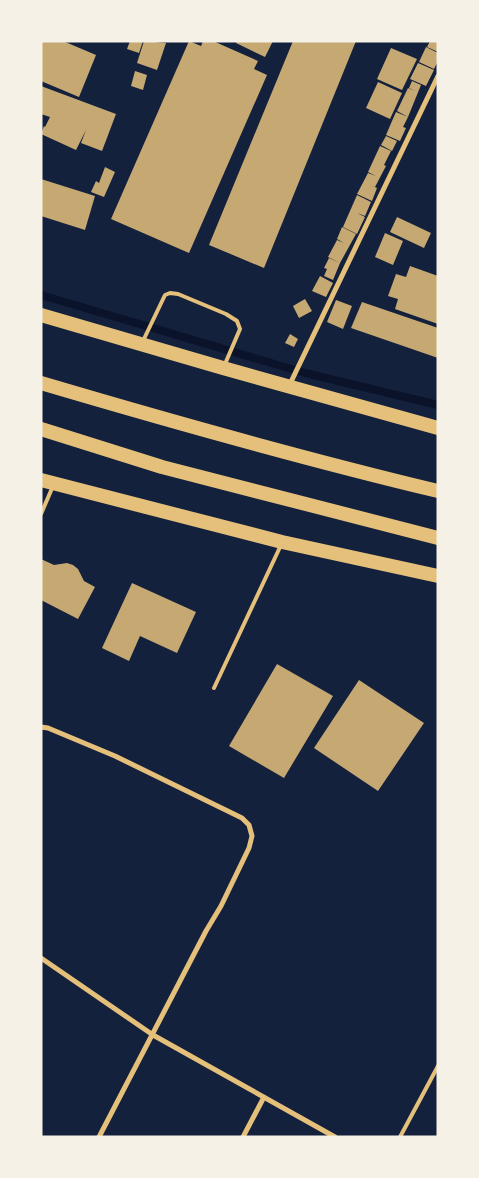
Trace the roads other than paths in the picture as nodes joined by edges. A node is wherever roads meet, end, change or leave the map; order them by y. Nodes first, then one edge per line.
1 (438, 76) edge
2 (41, 315) edge
3 (141, 344) junction
4 (223, 368) junction
5 (41, 383) edge
6 (289, 386) junction
7 (438, 428) edge
8 (41, 429) edge
9 (48, 482) edge
10 (438, 491) edge
11 (41, 514) edge
12 (438, 538) edge
13 (282, 542) junction
14 (438, 576) edge
15 (214, 688) dead end
16 (41, 727) edge
17 (41, 958) edge
18 (153, 1034) junction
19 (438, 1066) edge
20 (264, 1097) junction
21 (99, 1137) edge
22 (243, 1137) edge
23 (334, 1137) edge
24 (400, 1137) edge

1 - 6 street
2 - 3 highway
3 - 4 highway
3 - 4 lane
4 - 6 highway
5 - 10 highway
6 - 7 highway
8 - 12 highway
9 - 11 lane
9 - 13 highway
13 - 14 highway
13 - 15 lane
16 - 18 street
17 - 18 street
18 - 20 street
18 - 21 street
19 - 24 lane
20 - 22 street
20 - 23 street

